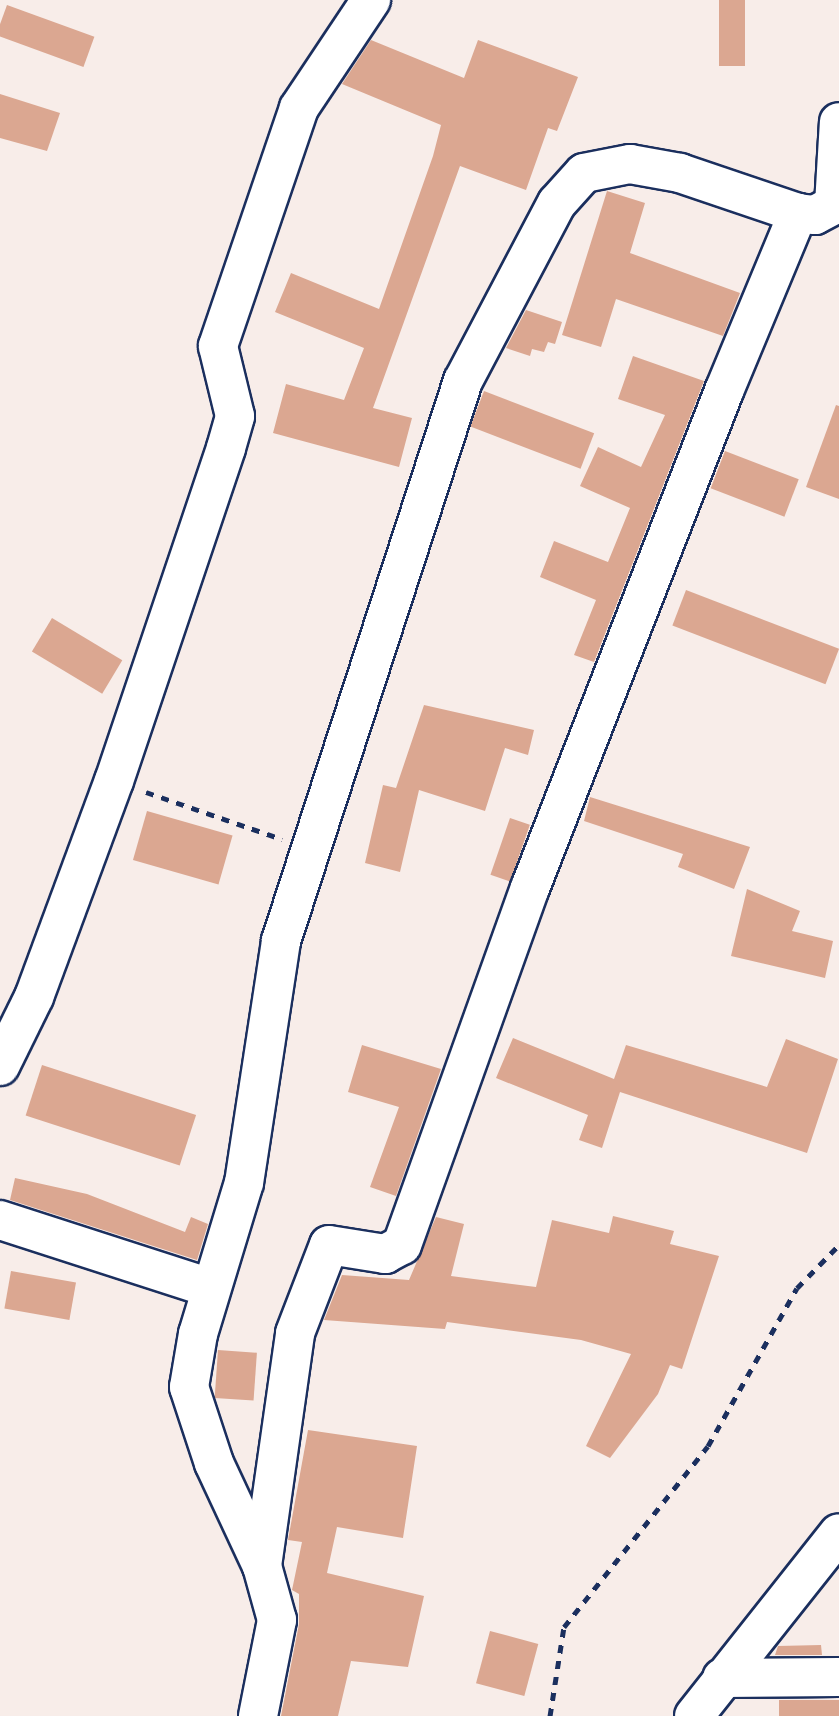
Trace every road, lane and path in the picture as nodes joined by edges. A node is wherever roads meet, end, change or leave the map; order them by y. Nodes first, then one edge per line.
1 (372, 0) edge
2 (839, 122) edge
3 (798, 214) junction
4 (114, 781) junction
5 (309, 846) junction
6 (0, 1066) edge
7 (0, 1220) edge
8 (839, 1246) edge
9 (210, 1288) junction
10 (839, 1533) edge
11 (262, 1566) junction
12 (839, 1677) edge
13 (722, 1678) junction
14 (258, 1716) edge
15 (550, 1716) edge
16 (694, 1716) edge

1 - 4 street
2 - 3 street
3 - 5 street
3 - 11 street
4 - 5 path
4 - 6 street
5 - 9 street
7 - 9 street
8 - 15 path
9 - 11 street
10 - 13 street
11 - 14 street
12 - 13 street
13 - 16 street

